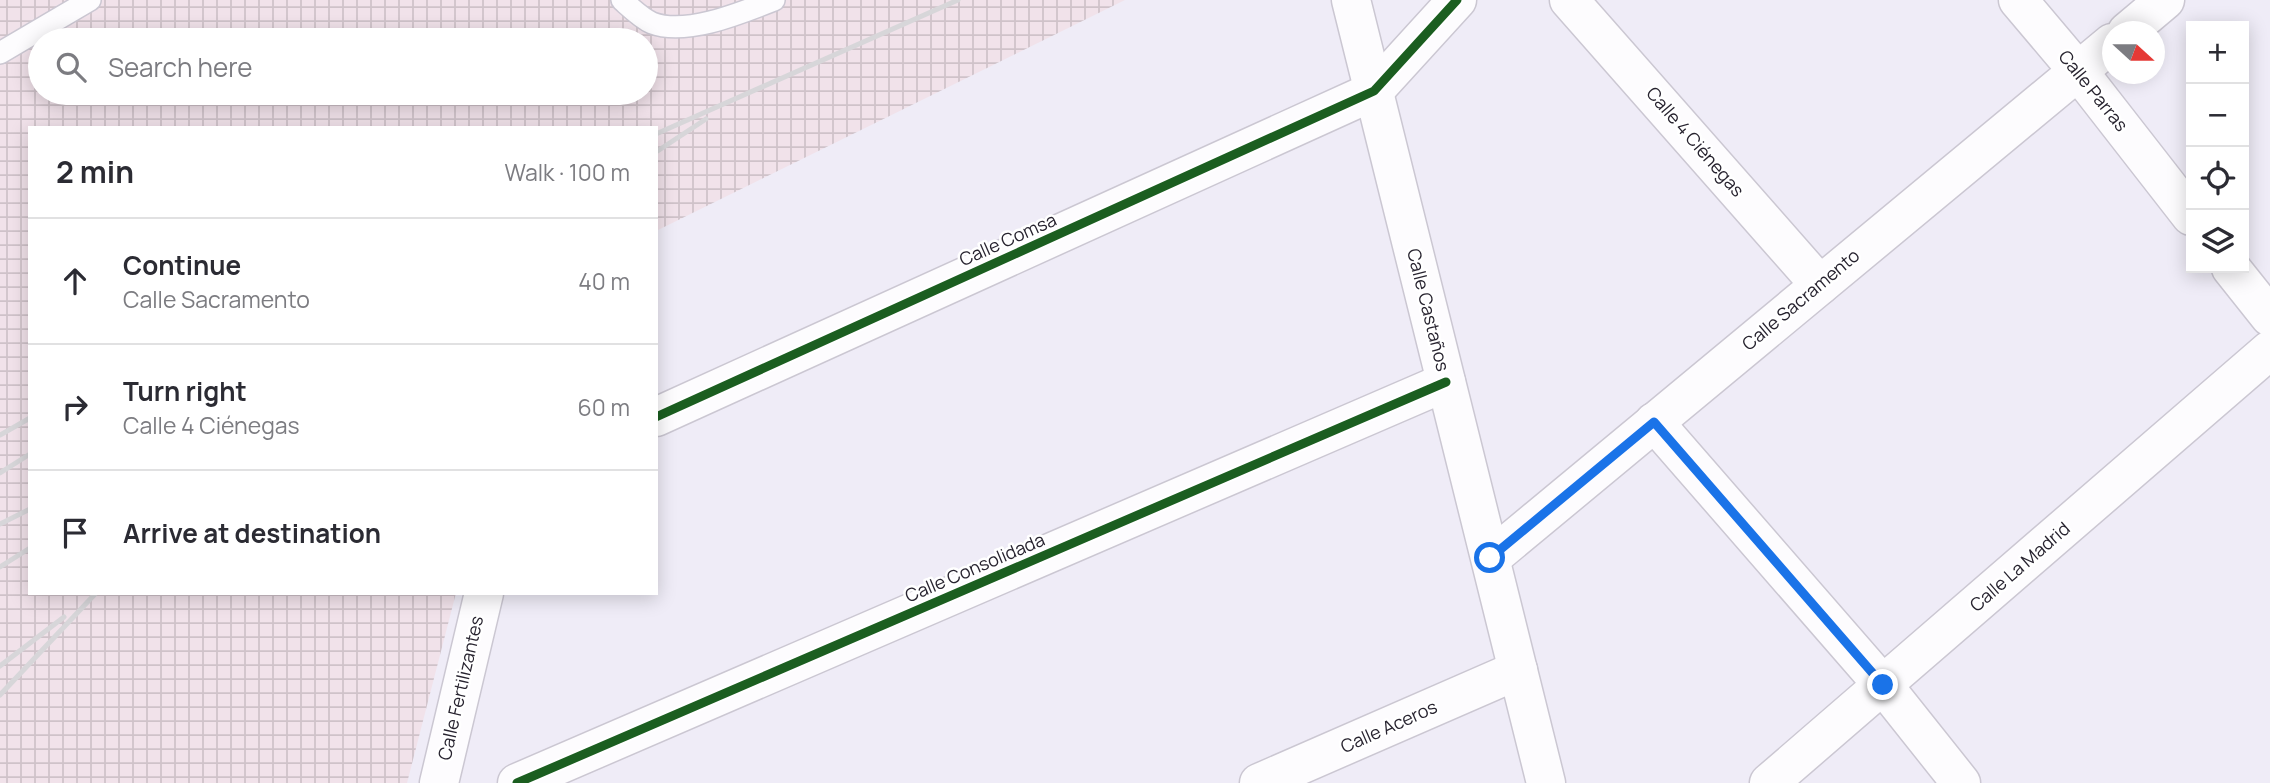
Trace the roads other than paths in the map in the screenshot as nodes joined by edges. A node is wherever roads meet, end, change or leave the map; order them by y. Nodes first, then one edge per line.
1 (90, 0) edge
2 (622, 0) edge
3 (774, 0) edge
4 (1351, 0) edge
5 (1457, 0) edge
6 (1569, 0) edge
7 (2018, 0) edge
8 (2165, 0) edge
9 (2140, 21) edge
10 (42, 28) edge
11 (28, 37) edge
12 (2102, 51) edge
13 (0, 53) edge
14 (2078, 71) junction
15 (1374, 91) junction
16 (2186, 210) edge
17 (2235, 273) edge
18 (1821, 285) junction
19 (2270, 317) edge
20 (2270, 351) edge
21 (1446, 382) junction
22 (658, 416) edge
23 (1654, 422) junction
24 (1490, 558) junction
25 (484, 595) edge
26 (1518, 670) junction
27 (1883, 685) junction
28 (439, 783) edge
29 (517, 783) edge
30 (1259, 783) edge
31 (1546, 783) edge
32 (1769, 783) edge
33 (1961, 783) edge

1 - 10 lane
2 - 3 lane
4 - 15 street, Calle Castaños
5 - 15 street
6 - 18 street, Calle 4 Ciénegas
7 - 14 street, Calle Parras
8 - 9 street
11 - 13 lane
12 - 14 street, Calle Sacramento
14 - 16 street, Calle Parras
14 - 18 street, Calle Sacramento
15 - 21 street, Calle Castaños
15 - 22 street, Calle Comsa
17 - 19 street
18 - 23 street, Calle Sacramento
20 - 27 street, Calle La Madrid
21 - 24 street, Calle Castaños
21 - 29 street, Calle Consolidada
23 - 24 street, Calle Sacramento
23 - 27 street
24 - 26 street, Calle Castaños
25 - 28 street, Calle Fertilizantes
26 - 30 street, Calle Aceros
26 - 31 street, Calle Castaños
27 - 32 street, Calle La Madrid
27 - 33 street

